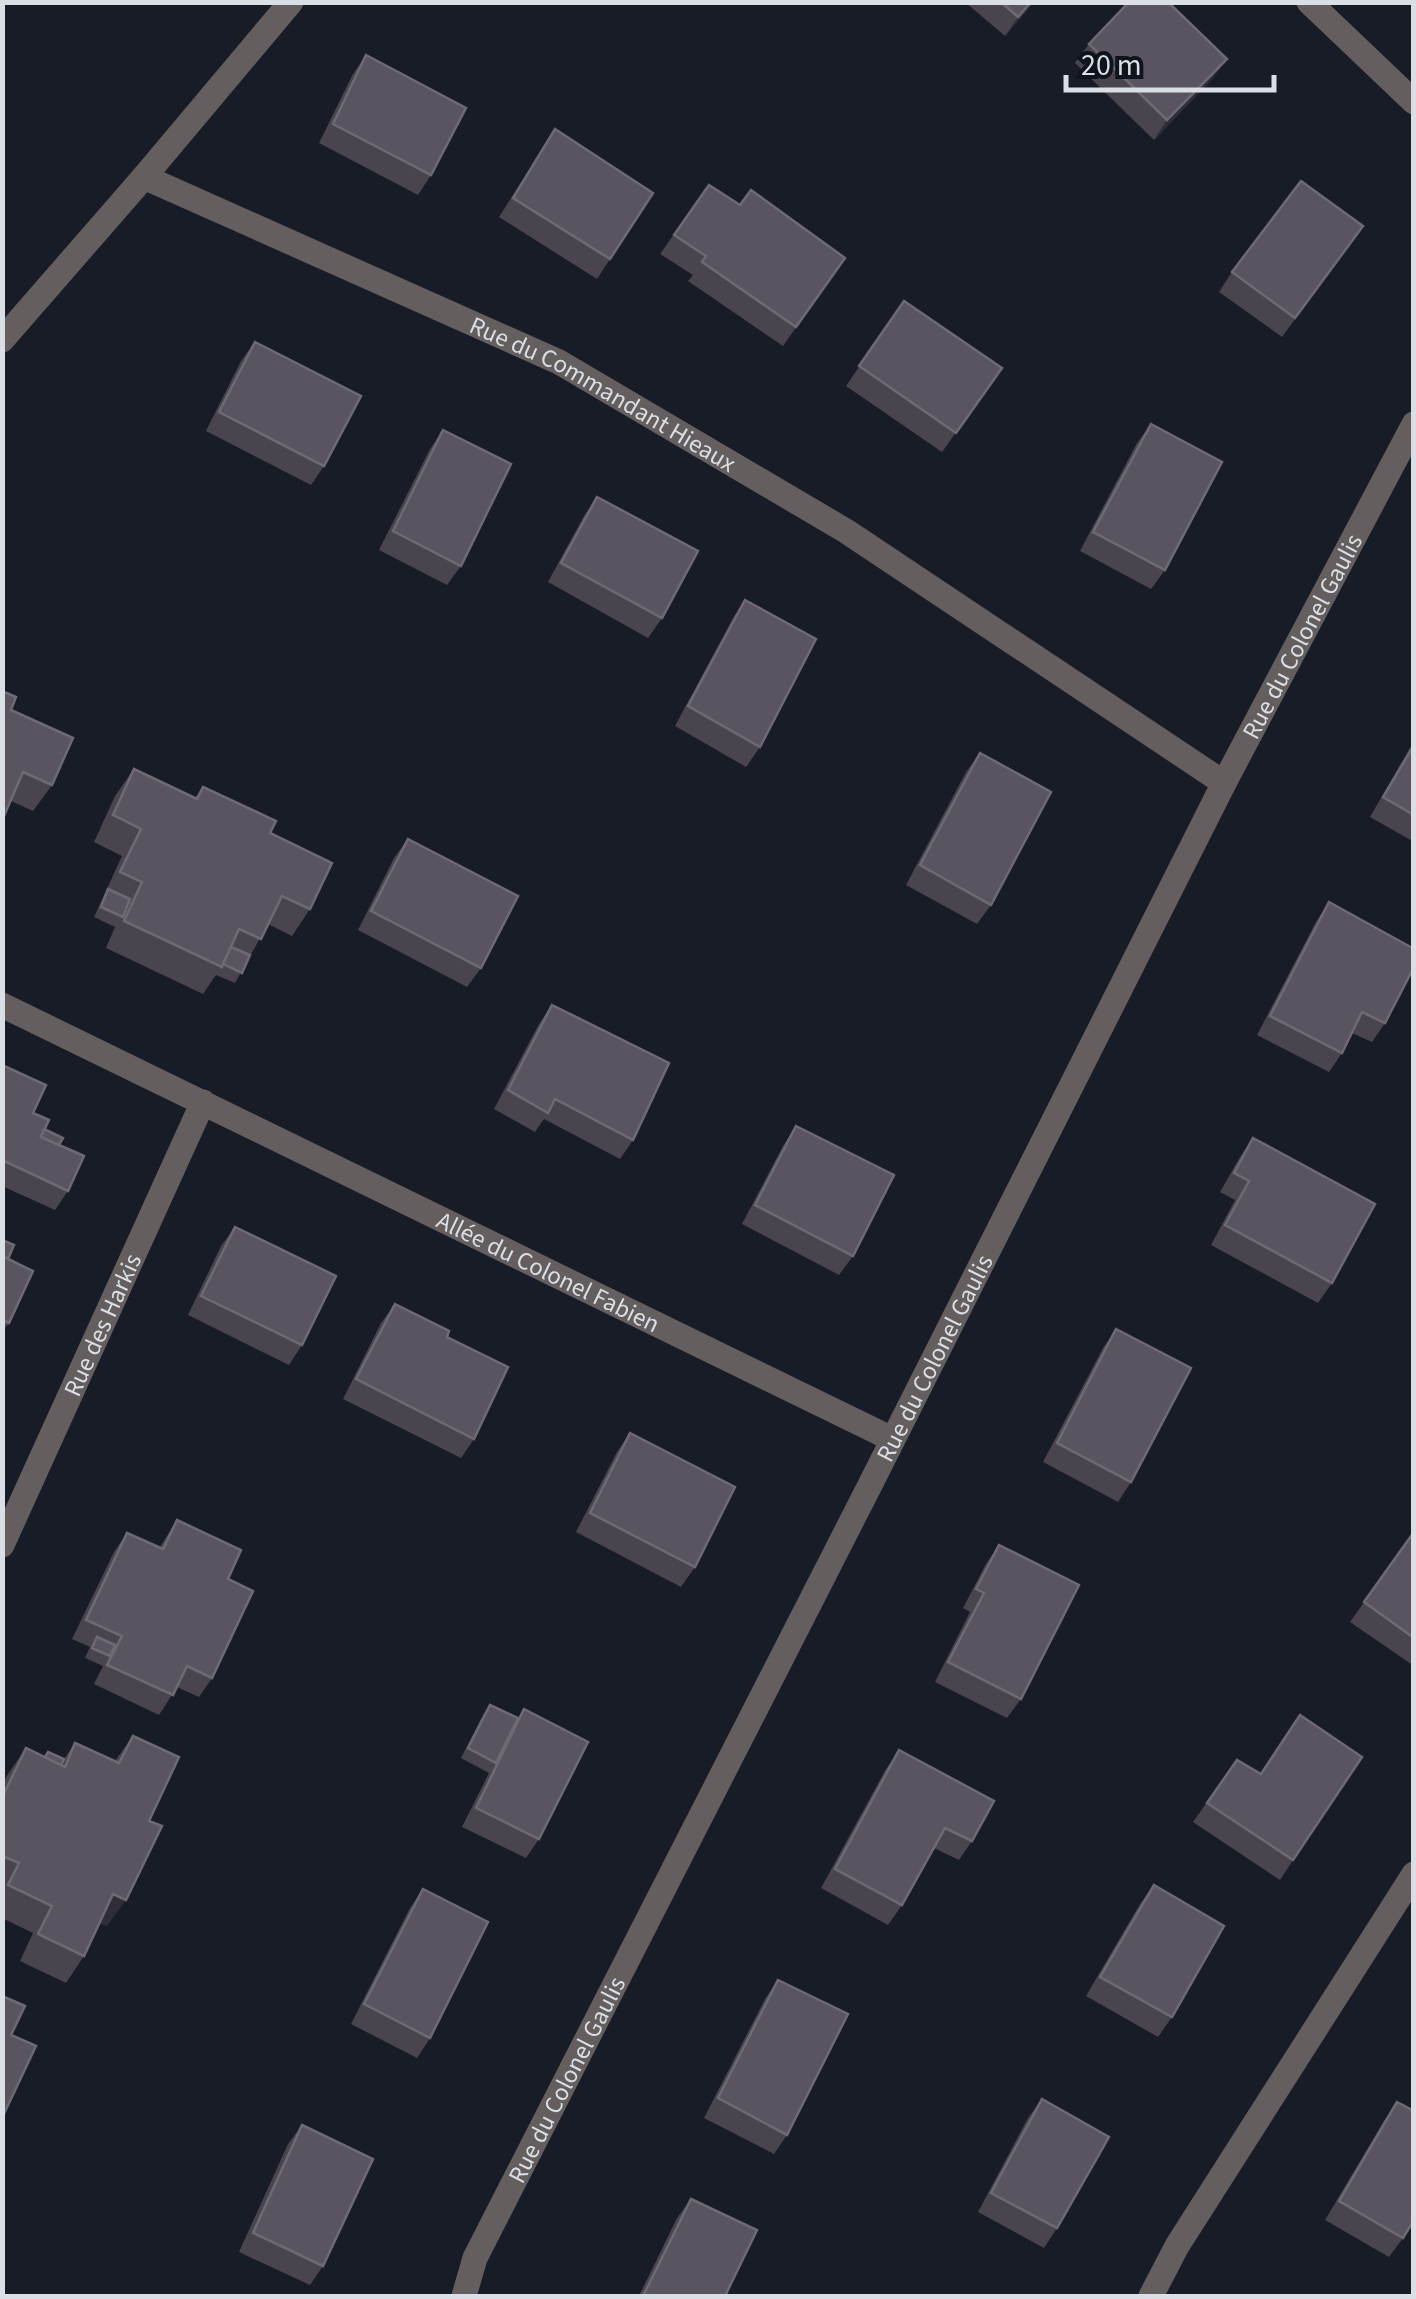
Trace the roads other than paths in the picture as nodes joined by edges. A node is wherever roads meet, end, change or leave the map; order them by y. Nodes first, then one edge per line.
1 (291, 2) edge
2 (1310, 2) edge
3 (1414, 102) edge
4 (144, 177) junction
5 (2, 340) edge
6 (1414, 424) edge
7 (1224, 783) junction
8 (2, 1005) edge
9 (203, 1102) junction
10 (892, 1439) junction
11 (2, 1544) edge
12 (1414, 1874) edge
13 (464, 2296) edge
14 (1151, 2296) edge

1 - 4 street
2 - 3 street
4 - 5 street
4 - 7 street, Rue du Commandant Hieaux
6 - 7 street, Rue du Colonel Gaulis
7 - 10 street, Rue du Colonel Gaulis
8 - 9 street, Allée du Colonel Fabien
9 - 10 street, Allée du Colonel Fabien
9 - 11 street, Rue des Harkis
10 - 13 street, Rue du Colonel Gaulis
12 - 14 street

